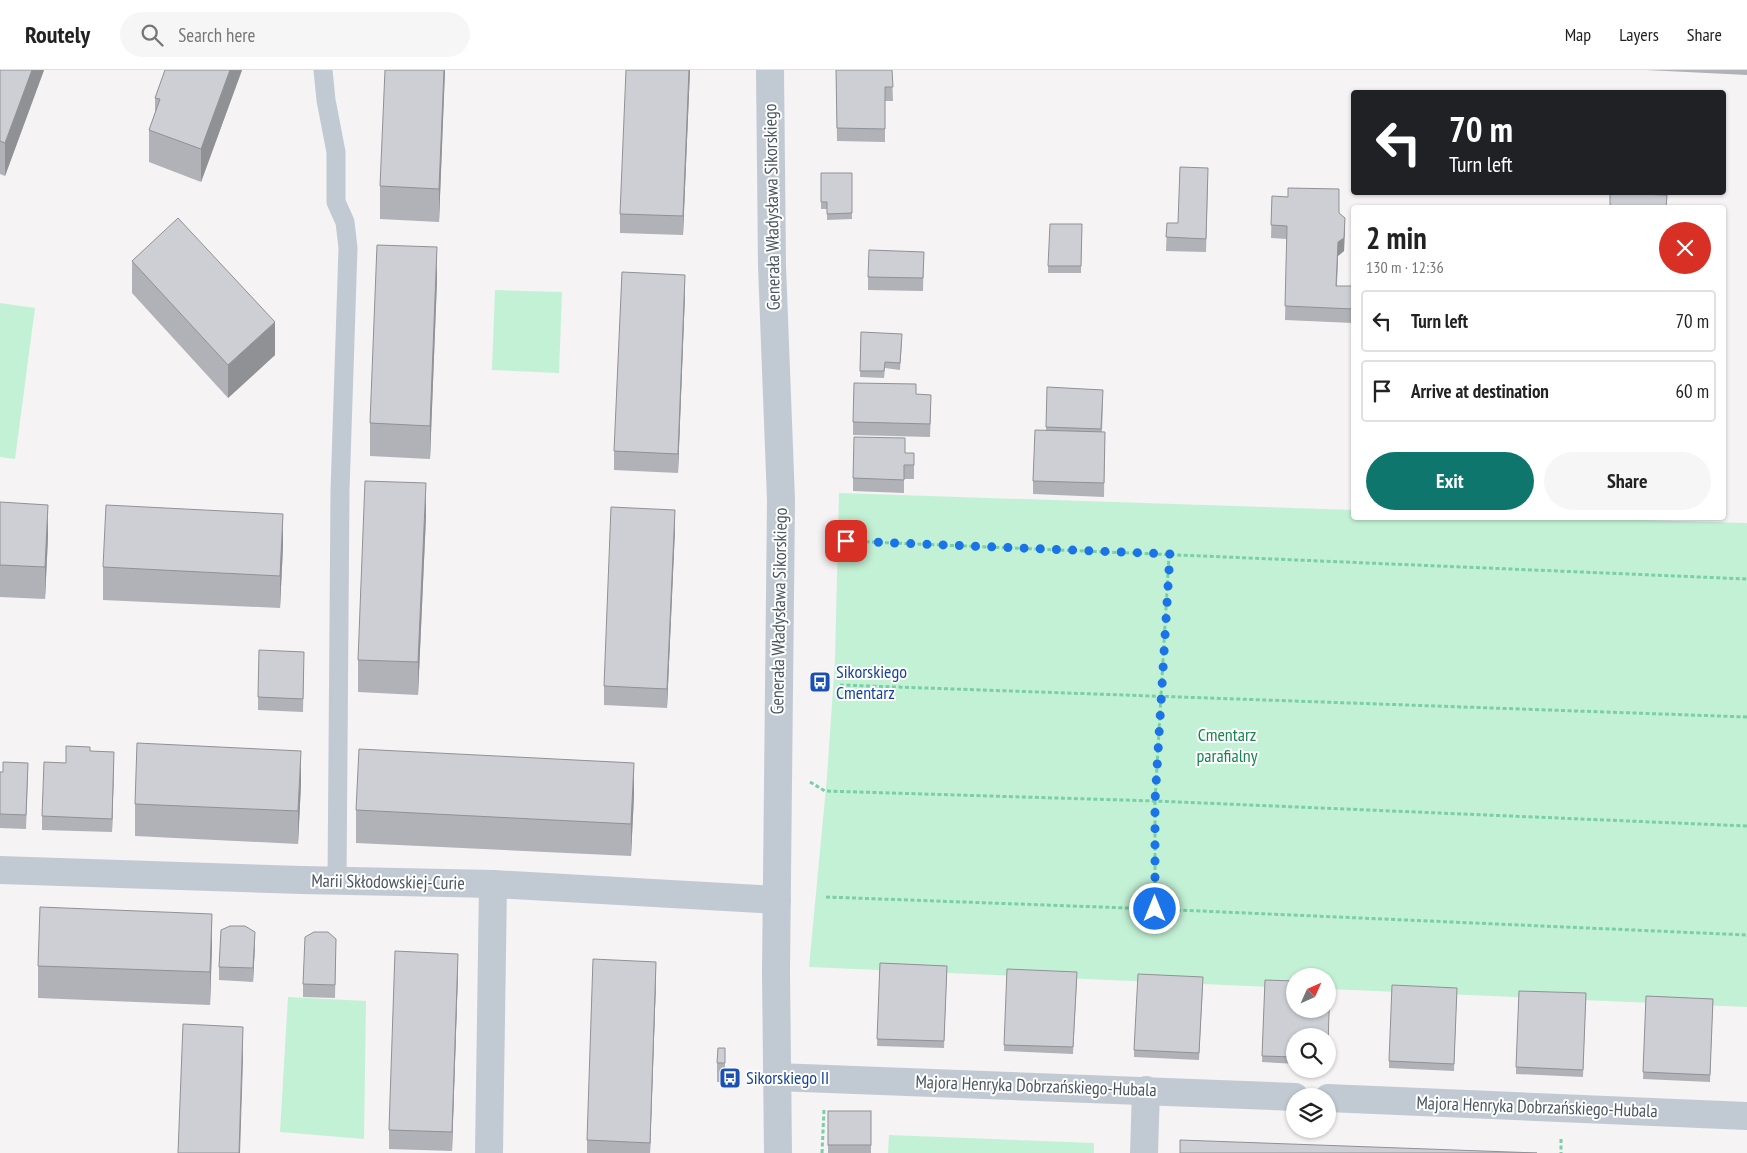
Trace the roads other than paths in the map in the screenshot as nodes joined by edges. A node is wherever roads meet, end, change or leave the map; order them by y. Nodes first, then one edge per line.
1 (323, 70) edge
2 (770, 70) edge
3 (0, 870) edge
4 (337, 881) junction
5 (493, 884) junction
6 (777, 900) junction
7 (777, 1077) junction
8 (1146, 1090) junction
9 (1286, 1096) edge
10 (1336, 1098) edge
11 (1747, 1116) edge
12 (489, 1153) edge
13 (778, 1153) edge
14 (1144, 1153) edge

1 - 4 lane
2 - 6 street, Generała Władysława Sikorskiego
3 - 4 street, Marii Skłodowskiej-Curie
4 - 5 street, Marii Skłodowskiej-Curie
5 - 6 street, Marii Skłodowskiej-Curie
5 - 12 street
6 - 7 street, Generała Władysława Sikorskiego
7 - 8 street, Majora Henryka Dobrzańskiego-Hubala
7 - 13 street, Generała Władysława Sikorskiego
8 - 9 street, Majora Henryka Dobrzańskiego-Hubala
8 - 14 street
10 - 11 street, Majora Henryka Dobrzańskiego-Hubala

